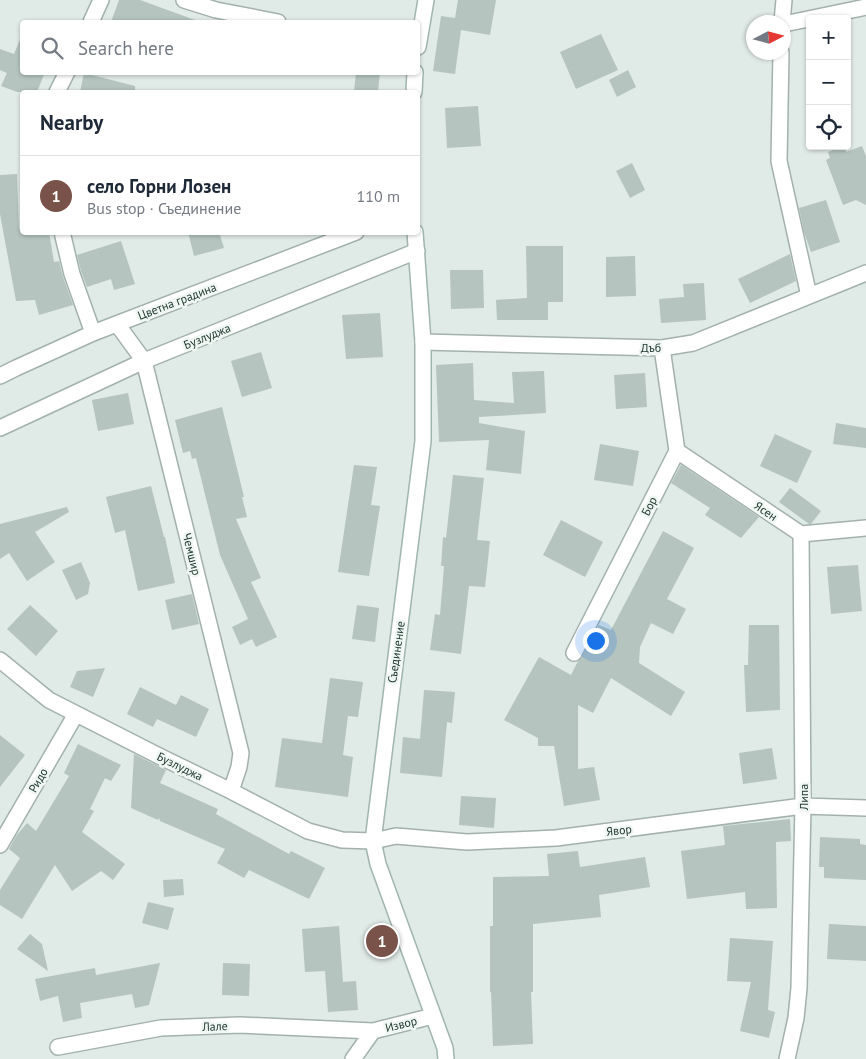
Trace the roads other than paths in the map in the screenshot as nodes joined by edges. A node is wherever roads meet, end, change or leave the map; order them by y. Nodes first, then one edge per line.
1 (102, 0) edge
2 (184, 0) edge
3 (426, 0) edge
4 (784, 0) edge
5 (216, 5) edge
6 (866, 7) edge
7 (783, 15) edge
8 (92, 20) edge
9 (271, 20) edge
10 (791, 21) edge
11 (420, 34) edge
12 (781, 60) edge
13 (66, 75) edge
14 (415, 75) edge
15 (58, 90) edge
16 (414, 90) edge
17 (63, 235) edge
18 (348, 235) edge
19 (415, 235) edge
20 (417, 251) junction
21 (866, 273) edge
22 (809, 296) junction
23 (118, 324) junction
24 (93, 333) junction
25 (423, 342) junction
26 (662, 348) junction
27 (144, 361) junction
28 (0, 376) edge
29 (0, 428) edge
30 (677, 451) junction
31 (866, 528) edge
32 (801, 534) junction
33 (574, 653) dead end
34 (0, 660) edge
35 (76, 714) junction
36 (232, 791) junction
37 (803, 806) junction
38 (866, 808) edge
39 (372, 841) junction
40 (0, 845) edge
41 (433, 1016) junction
42 (373, 1031) junction
43 (58, 1047) dead end
44 (353, 1059) edge
45 (446, 1059) edge
46 (787, 1059) edge

1 - 8 street
2 - 5 street
3 - 11 street
4 - 7 street
5 - 9 street
6 - 10 street
12 - 22 street
13 - 15 street
14 - 16 street
17 - 24 street
18 - 23 street, Цветна градина
19 - 20 street, Съединение
20 - 25 street, Съединение
20 - 27 street, Бузлуджа
21 - 22 street, Дъб
22 - 26 street, Дъб
23 - 24 street, Цветна градина
23 - 27 street, Чемшир
24 - 28 street, Цветна градина
25 - 26 street, Дъб
25 - 39 street, Съединение
26 - 30 street
27 - 29 street, Бузлуджа
27 - 36 street, Чемшир
30 - 32 street, Ясен
30 - 33 street, Бор
31 - 32 street
32 - 37 street, Липа
34 - 35 street, Бузлуджа
35 - 36 street, Бузлуджа
35 - 40 street, Ридо
36 - 39 street, Бузлуджа
37 - 38 street, Явор
37 - 39 street, Явор
37 - 46 street, Липа
39 - 41 street, Съединение
41 - 42 street, Извор
41 - 45 street, Съединение
42 - 43 street, Лале
42 - 44 street, Извор

